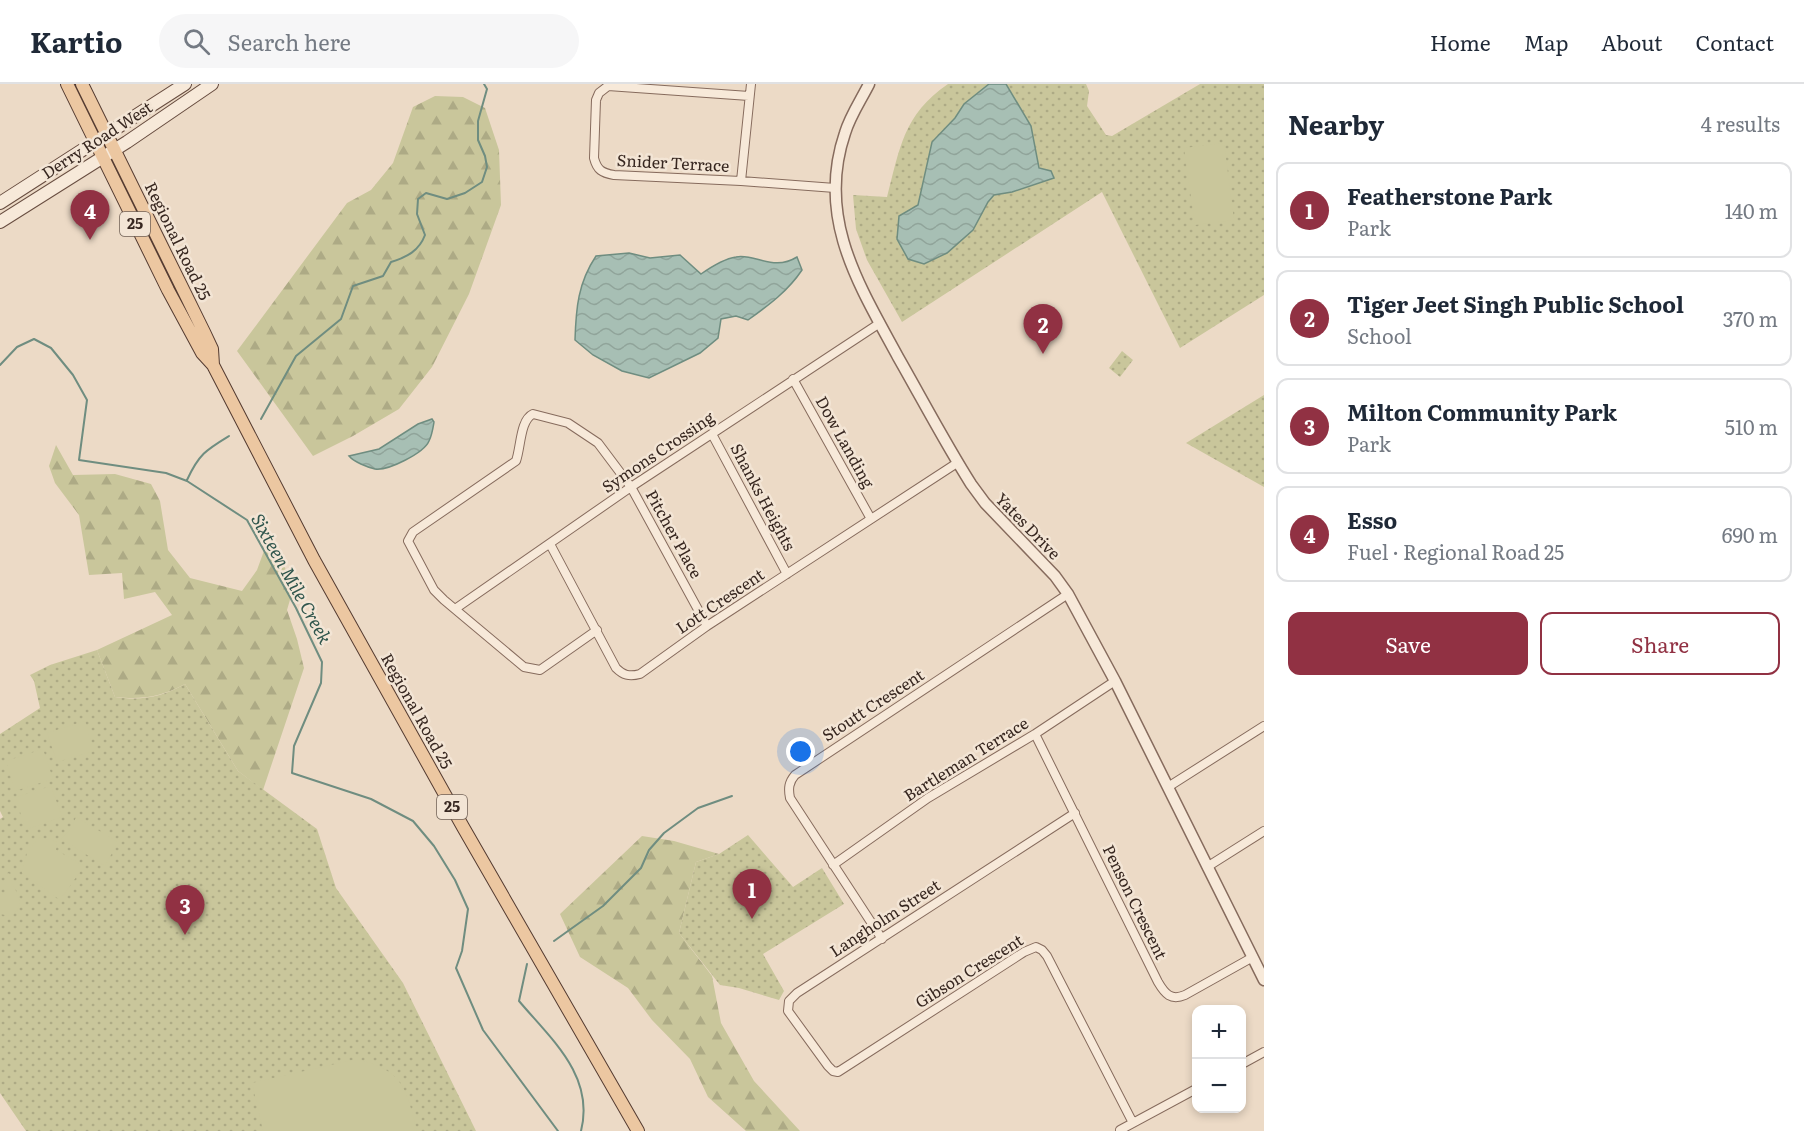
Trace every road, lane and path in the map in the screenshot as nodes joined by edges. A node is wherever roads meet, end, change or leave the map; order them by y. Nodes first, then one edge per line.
1 (68, 84) edge
2 (82, 84) edge
3 (185, 84) edge
4 (212, 84) edge
5 (751, 84) edge
6 (869, 84) edge
7 (648, 86) edge
8 (749, 96) junction
9 (107, 134) junction
10 (94, 142) junction
11 (114, 150) junction
12 (102, 158) junction
13 (741, 181) junction
14 (835, 188) junction
15 (0, 203) edge
16 (0, 222) edge
17 (880, 323) junction
18 (213, 365) junction
19 (793, 379) junction
20 (712, 434) junction
21 (957, 463) junction
22 (631, 488) junction
23 (871, 519) junction
24 (550, 544) junction
25 (787, 574) junction
26 (1068, 594) junction
27 (455, 609) junction
28 (707, 626) junction
29 (597, 630) junction
30 (1115, 681) junction
31 (1264, 726) edge
32 (1035, 734) junction
33 (1168, 787) junction
34 (1075, 813) junction
35 (1264, 831) edge
36 (833, 865) junction
37 (1207, 867) junction
38 (882, 939) junction
39 (1252, 957) junction
40 (1264, 980) edge
41 (1264, 1052) edge
42 (1246, 1062) edge
43 (838, 1072) joint
44 (1192, 1092) edge
45 (1133, 1123) junction
46 (1120, 1130) edge
47 (638, 1131) edge

1 - 10 main road
2 - 9 main road, Regional Road 25
3 - 9 main road, Derry Road West
4 - 11 main road, Derry Road West
5 - 8 street
6 - 14 street, Yates Drive
7 - 8 street, Snider Terrace
7 - 13 street, Snider Terrace
8 - 13 street
9 - 10 main road, Derry Road West
9 - 11 main road, Regional Road 25 / 25
10 - 12 main road, 25
10 - 15 main road, Derry Road West
11 - 12 main road, Derry Road West
11 - 18 main road, Regional Road 25 / 25
12 - 16 main road, Derry Road West
12 - 18 main road, Regional Road 25 / 25
13 - 14 street, Snider Terrace
14 - 17 street, Yates Drive
17 - 19 street, Symons Crossing
17 - 21 street, Yates Drive
18 - 47 main road, Regional Road 25 / 25
19 - 20 street, Symons Crossing
19 - 23 street, Dow Landing
20 - 22 street, Symons Crossing
20 - 25 street, Shanks Heights
21 - 23 street, Lott Crescent
21 - 26 street, Yates Drive
22 - 24 street, Symons Crossing
22 - 27 street, Pitcher Place
22 - 28 street, Pitcher Place
23 - 25 street, Lott Crescent
24 - 27 street, Symons Crossing
24 - 29 street, Lott Crescent
25 - 28 street, Lott Crescent
26 - 30 street, Yates Drive
26 - 36 street, Stoutt Crescent
27 - 29 street
28 - 29 street, Lott Crescent
30 - 32 street, Bartleman Terrace
30 - 33 street, Yates Drive
31 - 33 street
32 - 34 street, Penson Crescent
32 - 36 street, Bartleman Terrace
33 - 37 street, Yates Drive
34 - 38 street, Langholm Street
34 - 39 street, Penson Crescent
35 - 37 street
36 - 38 street, Stoutt Crescent
37 - 39 street, Yates Drive
38 - 43 street, Langholm Street
39 - 40 street, Yates Drive
41 - 42 street
43 - 45 street, Gibson Crescent
44 - 45 street
45 - 46 street

